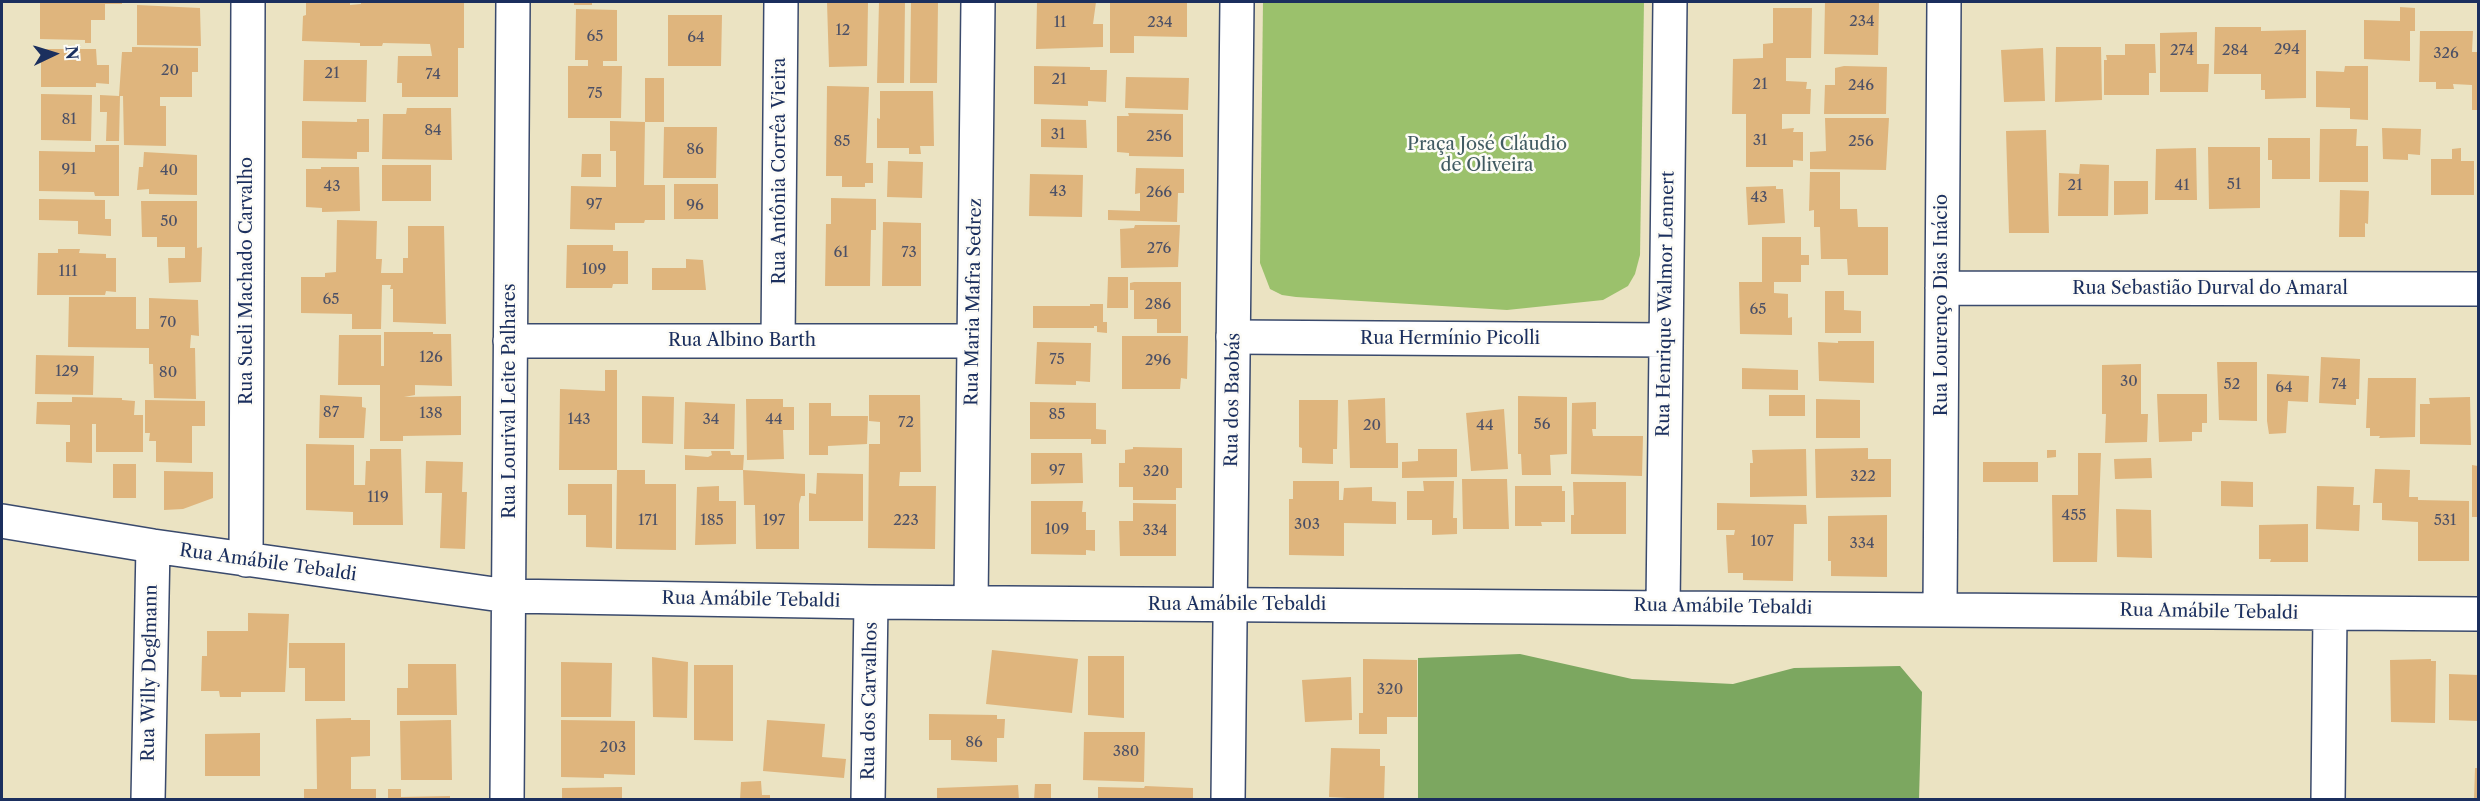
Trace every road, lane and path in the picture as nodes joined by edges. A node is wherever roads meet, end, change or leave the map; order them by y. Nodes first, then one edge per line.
1 (248, 2) edge
2 (513, 2) edge
3 (781, 2) edge
4 (978, 2) edge
5 (1238, 2) edge
6 (1670, 2) edge
7 (1944, 2) edge
8 (1942, 288) junction
9 (2478, 289) edge
10 (1233, 337) junction
11 (1666, 340) junction
12 (510, 341) junction
13 (778, 341) junction
14 (974, 341) junction
15 (2, 521) edge
16 (153, 546) junction
17 (246, 560) junction
18 (508, 596) junction
19 (871, 602) junction
20 (971, 602) junction
21 (1230, 605) junction
22 (1663, 606) junction
23 (1940, 609) junction
24 (2330, 613) junction
25 (2478, 614) edge
26 (148, 800) edge
27 (507, 800) edge
28 (868, 800) edge
29 (1228, 800) edge
30 (2328, 800) edge

1 - 17 street, Rua Sueli Machado Carvalho
2 - 12 street, Rua Lourival Leite Palhares
3 - 13 street, Rua Antônia Corrêa Vieira
4 - 14 street, Rua Maria Mafra Sedrez
5 - 10 street, Rua dos Baobás
6 - 11 street, Rua Henrique Walmor Lennert
7 - 8 street, Rua Lourenço Dias Inácio
8 - 9 street, Rua Sebastião Durval do Amaral
8 - 23 street, Rua Lourenço Dias Inácio
10 - 11 street, Rua Hermínio Picolli
10 - 21 street, Rua dos Baobás
11 - 22 street, Rua Henrique Walmor Lennert
12 - 13 street, Rua Albino Barth
12 - 18 street, Rua Lourival Leite Palhares
13 - 14 street, Rua Albino Barth
14 - 20 street, Rua Maria Mafra Sedrez
15 - 16 street, Rua Amábile Tebaldi
16 - 17 street, Rua Amábile Tebaldi
16 - 26 street, Rua Willy Deglmann
17 - 18 street, Rua Amábile Tebaldi
18 - 19 street, Rua Amábile Tebaldi
18 - 27 street, Rua Lourival Leite Palhares
19 - 20 street, Rua Amábile Tebaldi
19 - 28 street, Rua dos Carvalhos
20 - 21 street, Rua Amábile Tebaldi
21 - 22 street, Rua Amábile Tebaldi
21 - 29 street, Rua dos Baobás
22 - 23 street, Rua Amábile Tebaldi
23 - 24 street, Rua Amábile Tebaldi
24 - 25 street, Rua Amábile Tebaldi
24 - 30 street

